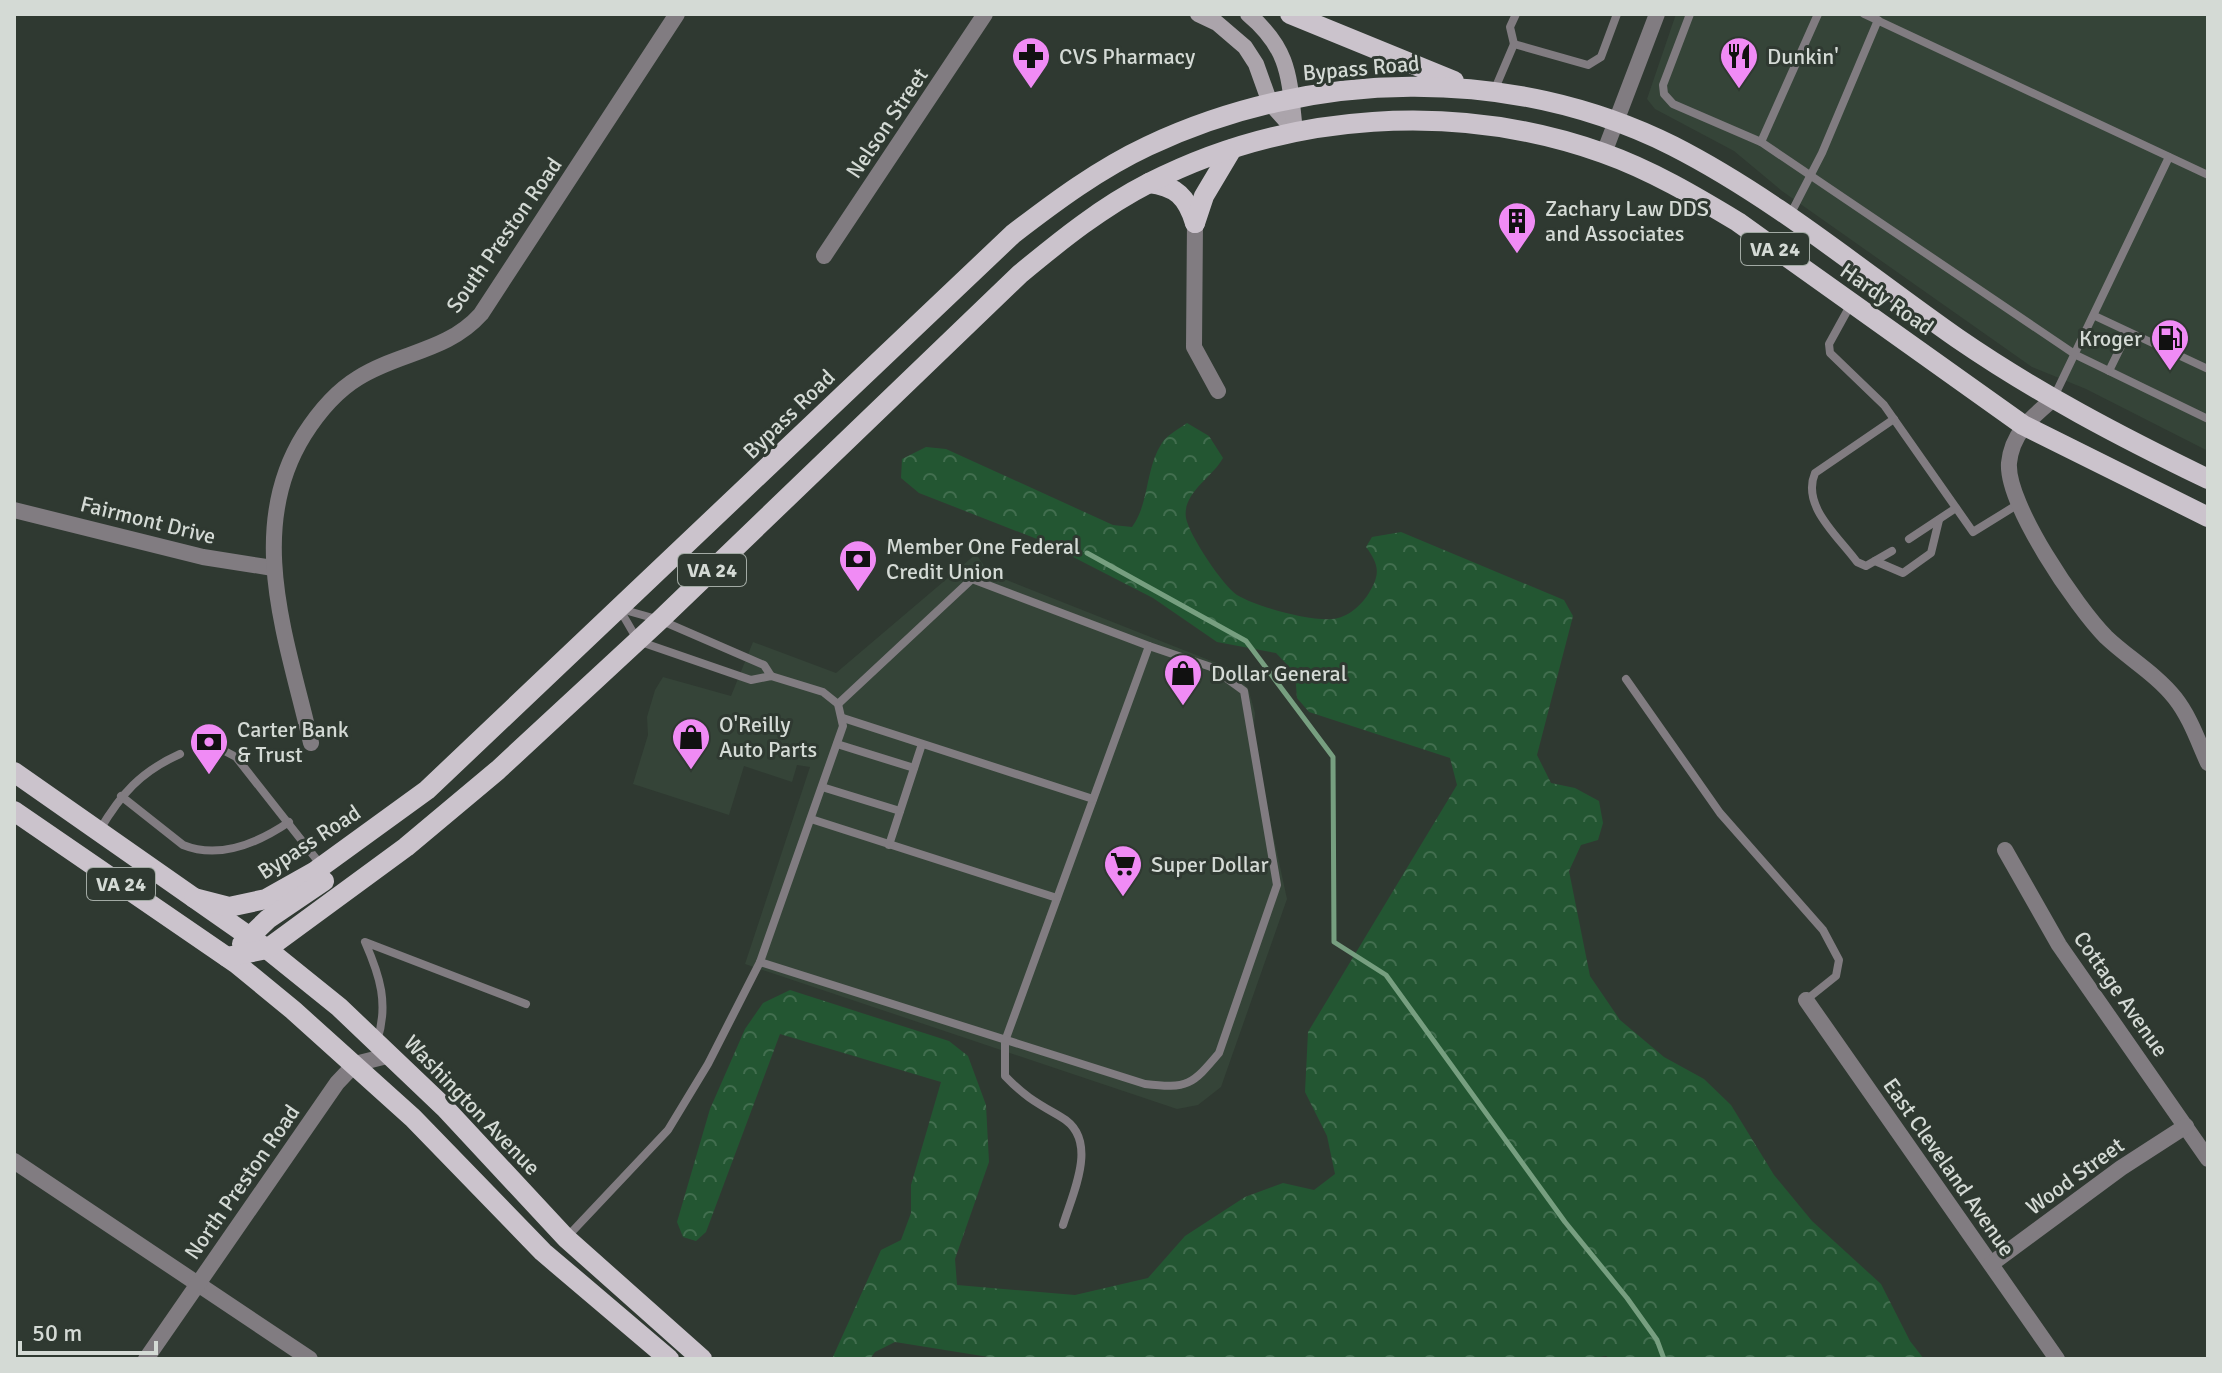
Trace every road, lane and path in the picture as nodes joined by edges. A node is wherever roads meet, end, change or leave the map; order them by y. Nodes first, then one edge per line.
1 (677, 14) edge
2 (985, 14) edge
3 (1198, 14) edge
4 (1248, 14) edge
5 (1290, 14) edge
6 (1516, 14) edge
7 (1617, 14) edge
8 (1657, 14) edge
9 (1690, 14) edge
10 (1818, 14) edge
11 (1864, 14) edge
12 (1878, 20) junction
13 (1514, 44) junction
14 (1487, 91) junction
15 (1292, 99) junction
16 (1270, 103) junction
17 (1615, 121) junction
18 (1295, 131) junction
19 (1761, 142) junction
20 (1232, 148) junction
21 (1604, 153) junction
22 (2169, 157) junction
23 (2208, 175) edge
24 (1811, 177) junction
25 (1149, 183) junction
26 (1789, 217) junction
27 (1195, 223) junction
28 (824, 256) dead end
29 (1852, 303) junction
30 (2095, 316) junction
31 (2128, 332) junction
32 (2076, 355) junction
33 (2208, 369) edge
34 (2109, 371) junction
35 (1218, 391) dead end
36 (2052, 400) junction
37 (1894, 419) junction
38 (2208, 419) edge
39 (2023, 425) junction
40 (2208, 479) edge
41 (2020, 503) junction
42 (1956, 508) junction
43 (14, 510) edge
44 (2208, 517) edge
45 (1939, 520) junction
46 (1909, 539) dead end
47 (1892, 551) dead end
48 (1875, 561) junction
49 (273, 568) junction
50 (620, 609) junction
51 (660, 620) junction
52 (638, 641) junction
53 (1149, 646) junction
54 (771, 676) junction
55 (1626, 679) dead end
56 (838, 704) junction
57 (843, 718) junction
58 (311, 743) dead end
59 (837, 744) junction
60 (922, 744) junction
61 (198, 750) dead end
62 (180, 754) dead end
63 (2208, 763) edge
64 (914, 768) junction
65 (14, 772) edge
66 (822, 787) junction
67 (121, 796) junction
68 (1093, 799) junction
69 (410, 802) junction
70 (14, 811) edge
71 (900, 811) junction
72 (811, 819) junction
73 (289, 822) junction
74 (99, 831) junction
75 (889, 845) junction
76 (2005, 850) dead end
77 (322, 866) junction
78 (194, 898) junction
79 (1057, 898) junction
80 (250, 937) junction
81 (267, 949) junction
82 (227, 957) junction
83 (760, 962) junction
84 (1806, 1000) joint
85 (526, 1004) dead end
86 (1005, 1041) junction
87 (384, 1048) junction
88 (355, 1064) junction
89 (2186, 1126) junction
90 (2208, 1159) edge
91 (14, 1161) edge
92 (1063, 1225) dead end
93 (566, 1238) junction
94 (1991, 1264) junction
95 (197, 1284) junction
96 (146, 1359) edge
97 (310, 1359) edge
98 (669, 1359) edge
99 (702, 1359) edge
100 (2057, 1359) edge

1 - 49 street, South Preston Road
2 - 28 street, Nelson Street
3 - 16 main road
4 - 15 main road
5 - 14 main road
6 - 13 lane
7 - 13 lane
8 - 17 street
9 - 19 lane
10 - 19 lane
11 - 12 lane
12 - 22 lane
12 - 24 lane
13 - 14 lane
14 - 15 main road, Bypass Road / VA 24
14 - 17 main road, Hardy Road / VA 24
15 - 16 main road, Bypass Road / VA 24
15 - 18 main road
16 - 18 main road
16 - 50 main road, Bypass Road / VA 24
17 - 21 street
17 - 26 main road, Hardy Road / VA 24
18 - 20 main road, VA 24
18 - 21 main road, Hardy Road / VA 24
19 - 24 lane
20 - 25 main road, VA 24
20 - 27 main road
21 - 29 main road, Hardy Road / VA 24
22 - 23 lane
22 - 30 lane
24 - 26 lane
24 - 32 lane
25 - 27 main road
25 - 51 main road, VA 24
26 - 36 main road, Hardy Road / VA 24
27 - 35 street
29 - 37 lane
29 - 39 main road, Hardy Road / VA 24
30 - 31 lane
30 - 32 lane
31 - 33 lane
31 - 34 lane
32 - 34 lane
32 - 36 lane
34 - 38 lane
36 - 39 street
36 - 40 main road, Hardy Road / VA 24
37 - 42 lane
37 - 48 lane
39 - 41 street
39 - 44 main road, Hardy Road / VA 24
41 - 42 lane
41 - 63 street
42 - 45 lane
43 - 49 street, Fairmont Drive
45 - 46 lane
45 - 48 lane
47 - 48 lane
49 - 58 street, South Preston Road
50 - 51 lane
50 - 52 lane
50 - 69 main road, Bypass Road / VA 24
51 - 52 main road, VA 24
51 - 54 lane
52 - 54 lane
52 - 81 main road, VA 24
53 - 56 lane
53 - 68 lane
53 - 86 lane
54 - 56 lane
55 - 84 lane
56 - 57 lane
57 - 59 lane
57 - 60 lane
59 - 64 lane
59 - 66 lane
60 - 64 lane
60 - 68 lane
61 - 73 lane
62 - 67 lane
64 - 71 lane
65 - 74 main road, VA 24
66 - 71 lane
66 - 72 lane
67 - 73 lane
67 - 74 lane
68 - 79 lane
69 - 77 main road, Bypass Road / VA 24
69 - 80 main road
70 - 82 main road, VA 24
71 - 75 lane
72 - 75 lane
72 - 83 lane
73 - 77 lane
74 - 78 main road, VA 24
75 - 79 lane
76 - 89 street, Cottage Avenue
77 - 78 main road, Bypass Road / VA 24
78 - 80 main road, Washington Avenue
79 - 86 lane
80 - 81 main road, Washington Avenue
80 - 82 main road
81 - 82 main road, VA 24
81 - 87 main road, Washington Avenue
82 - 88 main road
83 - 86 lane
83 - 93 lane
84 - 94 street, East Cleveland Avenue
85 - 87 lane
86 - 92 lane
87 - 88 street
87 - 93 main road, Washington Avenue
88 - 95 street, North Preston Road
88 - 98 main road
89 - 90 street, Cottage Avenue
89 - 94 street, Wood Street
91 - 95 street
93 - 99 main road, Washington Avenue
94 - 100 street, East Cleveland Avenue
95 - 96 street, North Preston Road
95 - 97 street

